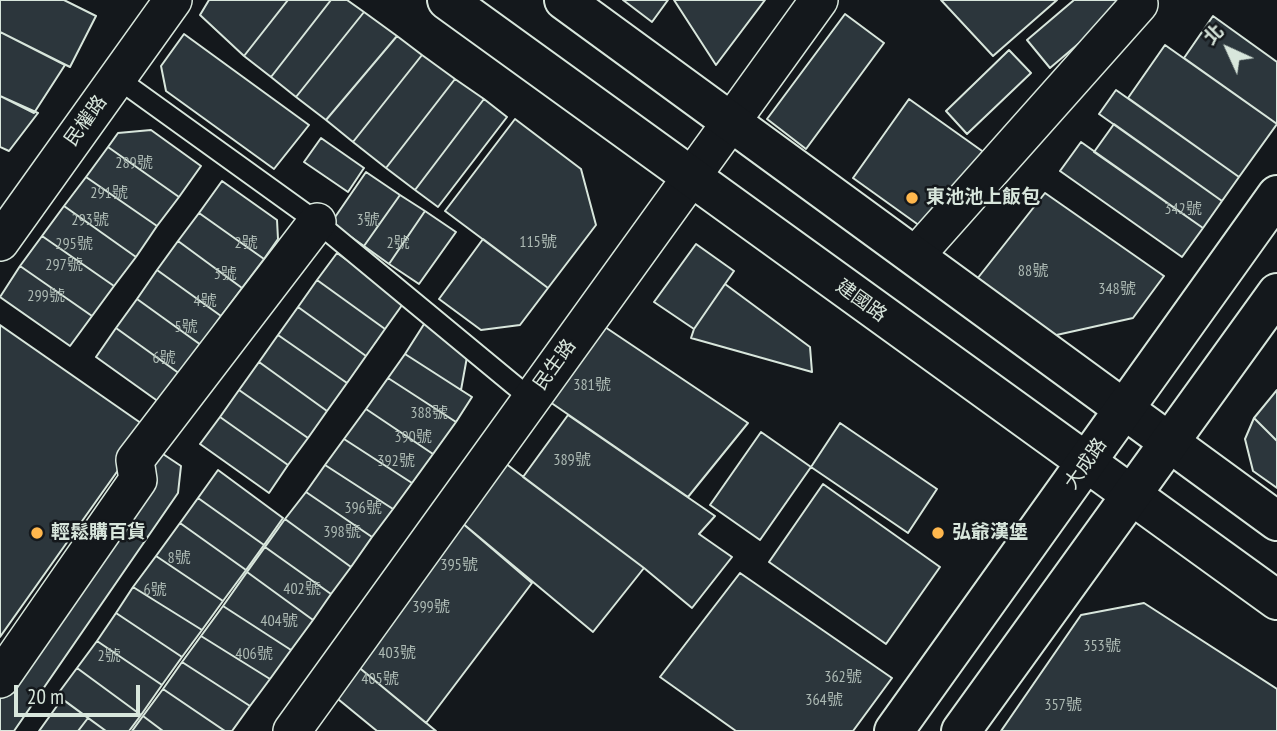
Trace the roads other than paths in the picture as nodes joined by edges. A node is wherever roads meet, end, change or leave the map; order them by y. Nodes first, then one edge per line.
1 (173, 0) edge
2 (447, 0) edge
3 (564, 0) edge
4 (819, 0) edge
5 (1139, 4) dead end
6 (117, 78) junction
7 (731, 122) junction
8 (691, 177) junction
9 (1277, 195) edge
10 (317, 222) junction
11 (0, 242) edge
12 (915, 256) junction
13 (1277, 293) edge
14 (531, 399) junction
15 (1124, 410) junction
16 (1170, 444) junction
17 (1087, 464) junction
18 (1132, 497) junction
19 (1277, 521) edge
20 (1277, 600) edge
21 (0, 680) edge
22 (292, 731) edge
23 (894, 731) edge
24 (961, 731) edge

1 - 6 street, 民權路
2 - 8 street, 建國路
3 - 7 street
4 - 7 street, 民生路
5 - 12 street
6 - 10 lane
6 - 11 street, 民權路
7 - 8 street, 民生路
7 - 12 street
8 - 14 street, 民生路
8 - 17 street, 建國路
9 - 15 street, 大成路
10 - 14 lane
10 - 21 street
12 - 15 street
13 - 16 street
14 - 22 street, 民生路
15 - 16 street
15 - 17 street, 大成路
16 - 18 street
16 - 19 street
17 - 18 street, 建國路
17 - 23 street, 大成路
18 - 20 street, 建國路
18 - 24 street

